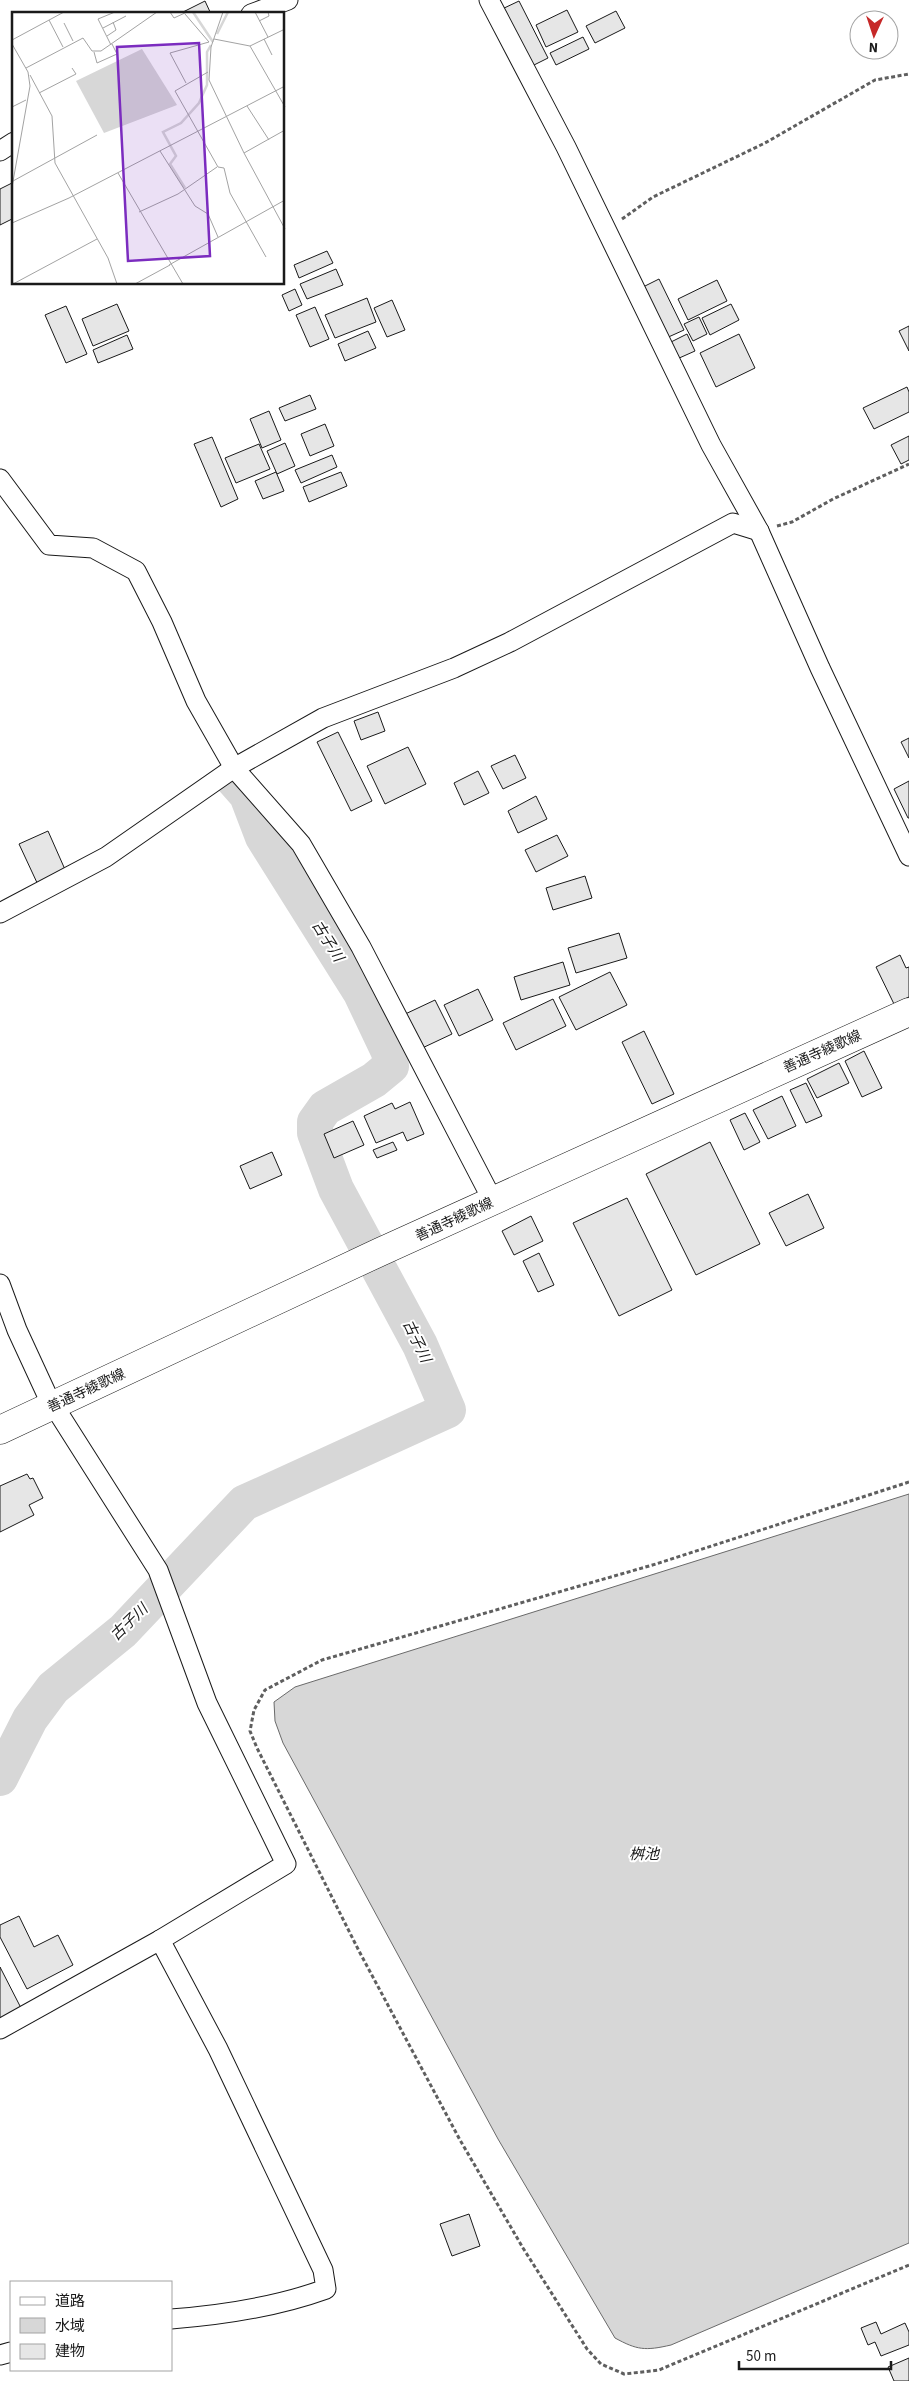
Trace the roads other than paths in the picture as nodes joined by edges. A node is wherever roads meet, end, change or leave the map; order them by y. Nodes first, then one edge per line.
1 (288, 0) edge
2 (489, 0) edge
3 (256, 12) edge
4 (12, 143) edge
5 (0, 151) edge
6 (0, 479) edge
7 (759, 531) junction
8 (234, 768) junction
9 (909, 856) edge
10 (0, 914) edge
11 (909, 1012) edge
12 (493, 1201) junction
13 (0, 1284) edge
14 (53, 1405) junction
15 (0, 1430) edge
16 (160, 1940) junction
17 (0, 2029) edge
18 (172, 2319) edge

1 - 3 street
2 - 7 street
4 - 5 street
6 - 8 street
7 - 8 street
7 - 9 street
8 - 10 street
8 - 12 street
11 - 12 main road, 善通寺綾歌線
12 - 14 main road, 善通寺綾歌線
13 - 14 street
14 - 15 main road, 善通寺綾歌線
14 - 16 street
16 - 17 street
16 - 18 street

